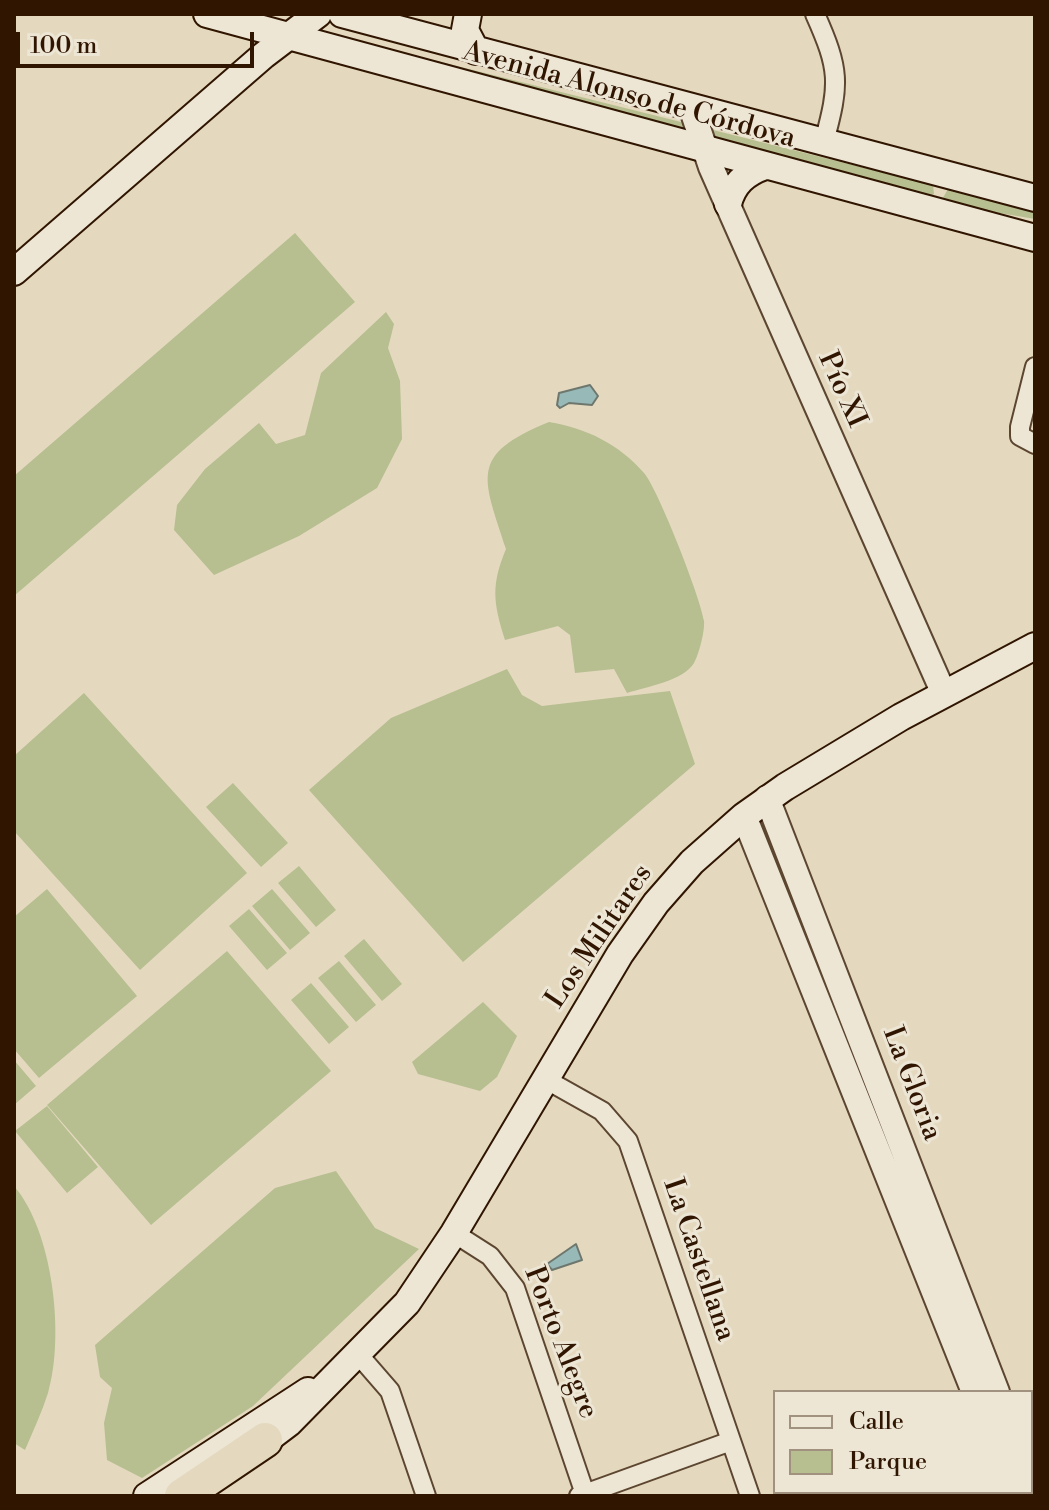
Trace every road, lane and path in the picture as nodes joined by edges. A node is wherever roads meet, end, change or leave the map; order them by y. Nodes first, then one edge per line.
1 (207, 14) edge
2 (318, 14) edge
3 (342, 14) edge
4 (414, 14) edge
5 (468, 14) edge
6 (815, 14) edge
7 (374, 23) junction
8 (289, 36) junction
9 (476, 51) junction
10 (691, 107) junction
11 (824, 142) junction
12 (705, 150) junction
13 (765, 166) junction
14 (1035, 198) edge
15 (728, 204) junction
16 (1035, 238) edge
17 (14, 272) edge
18 (1035, 367) edge
19 (1035, 444) edge
20 (1035, 646) edge
21 (944, 694) junction
22 (767, 798) junction
23 (744, 816) junction
24 (809, 906) junction
25 (784, 916) junction
26 (849, 1006) junction
27 (825, 1015) junction
28 (545, 1079) junction
29 (886, 1136) junction
30 (454, 1233) junction
31 (357, 1353) junction
32 (329, 1379) junction
33 (973, 1390) edge
34 (996, 1390) edge
35 (265, 1440) junction
36 (731, 1441) junction
37 (582, 1495) edge
38 (147, 1496) edge
39 (182, 1496) edge
40 (196, 1496) edge
41 (426, 1496) edge
42 (750, 1496) edge

1 - 8 main road, Avenida Alonso de Córdova
2 - 8 main road
3 - 7 main road, Avenida Alonso de Córdova
4 - 7 main road
5 - 9 main road
6 - 11 street
7 - 8 main road
7 - 9 main road, Avenida Alonso de Córdova
8 - 12 main road, Avenida Alonso de Córdova
8 - 17 main road
9 - 10 main road, Avenida Alonso de Córdova
10 - 11 main road, Avenida Alonso de Córdova
10 - 12 street, Pío XI
11 - 14 main road, Avenida Alonso de Córdova
12 - 13 main road, Avenida Alonso de Córdova
12 - 15 street, Pío XI
13 - 15 main road
13 - 16 main road, Avenida Alonso de Córdova
15 - 21 street, Pío XI
18 - 19 street
20 - 21 main road, Los Militares
21 - 22 main road, Los Militares
22 - 23 main road, Los Militares
22 - 24 street, La Gloria
23 - 25 street, La Gloria
23 - 28 main road, Los Militares
24 - 25 street
24 - 26 street, La Gloria
25 - 27 street, La Gloria
26 - 27 street
26 - 29 street, La Gloria
27 - 29 street, La Gloria
28 - 30 main road, Los Militares
28 - 36 street, La Castellana
29 - 33 street, La Gloria
29 - 34 street, La Gloria
30 - 31 main road, Los Militares
30 - 37 street, Porto Alegre
31 - 32 main road, Los Militares
31 - 41 street
32 - 35 main road, Los Militares
32 - 38 main road, Los Militares
35 - 39 highway
35 - 40 main road, Los Militares
36 - 37 street
36 - 42 street, La Castellana

